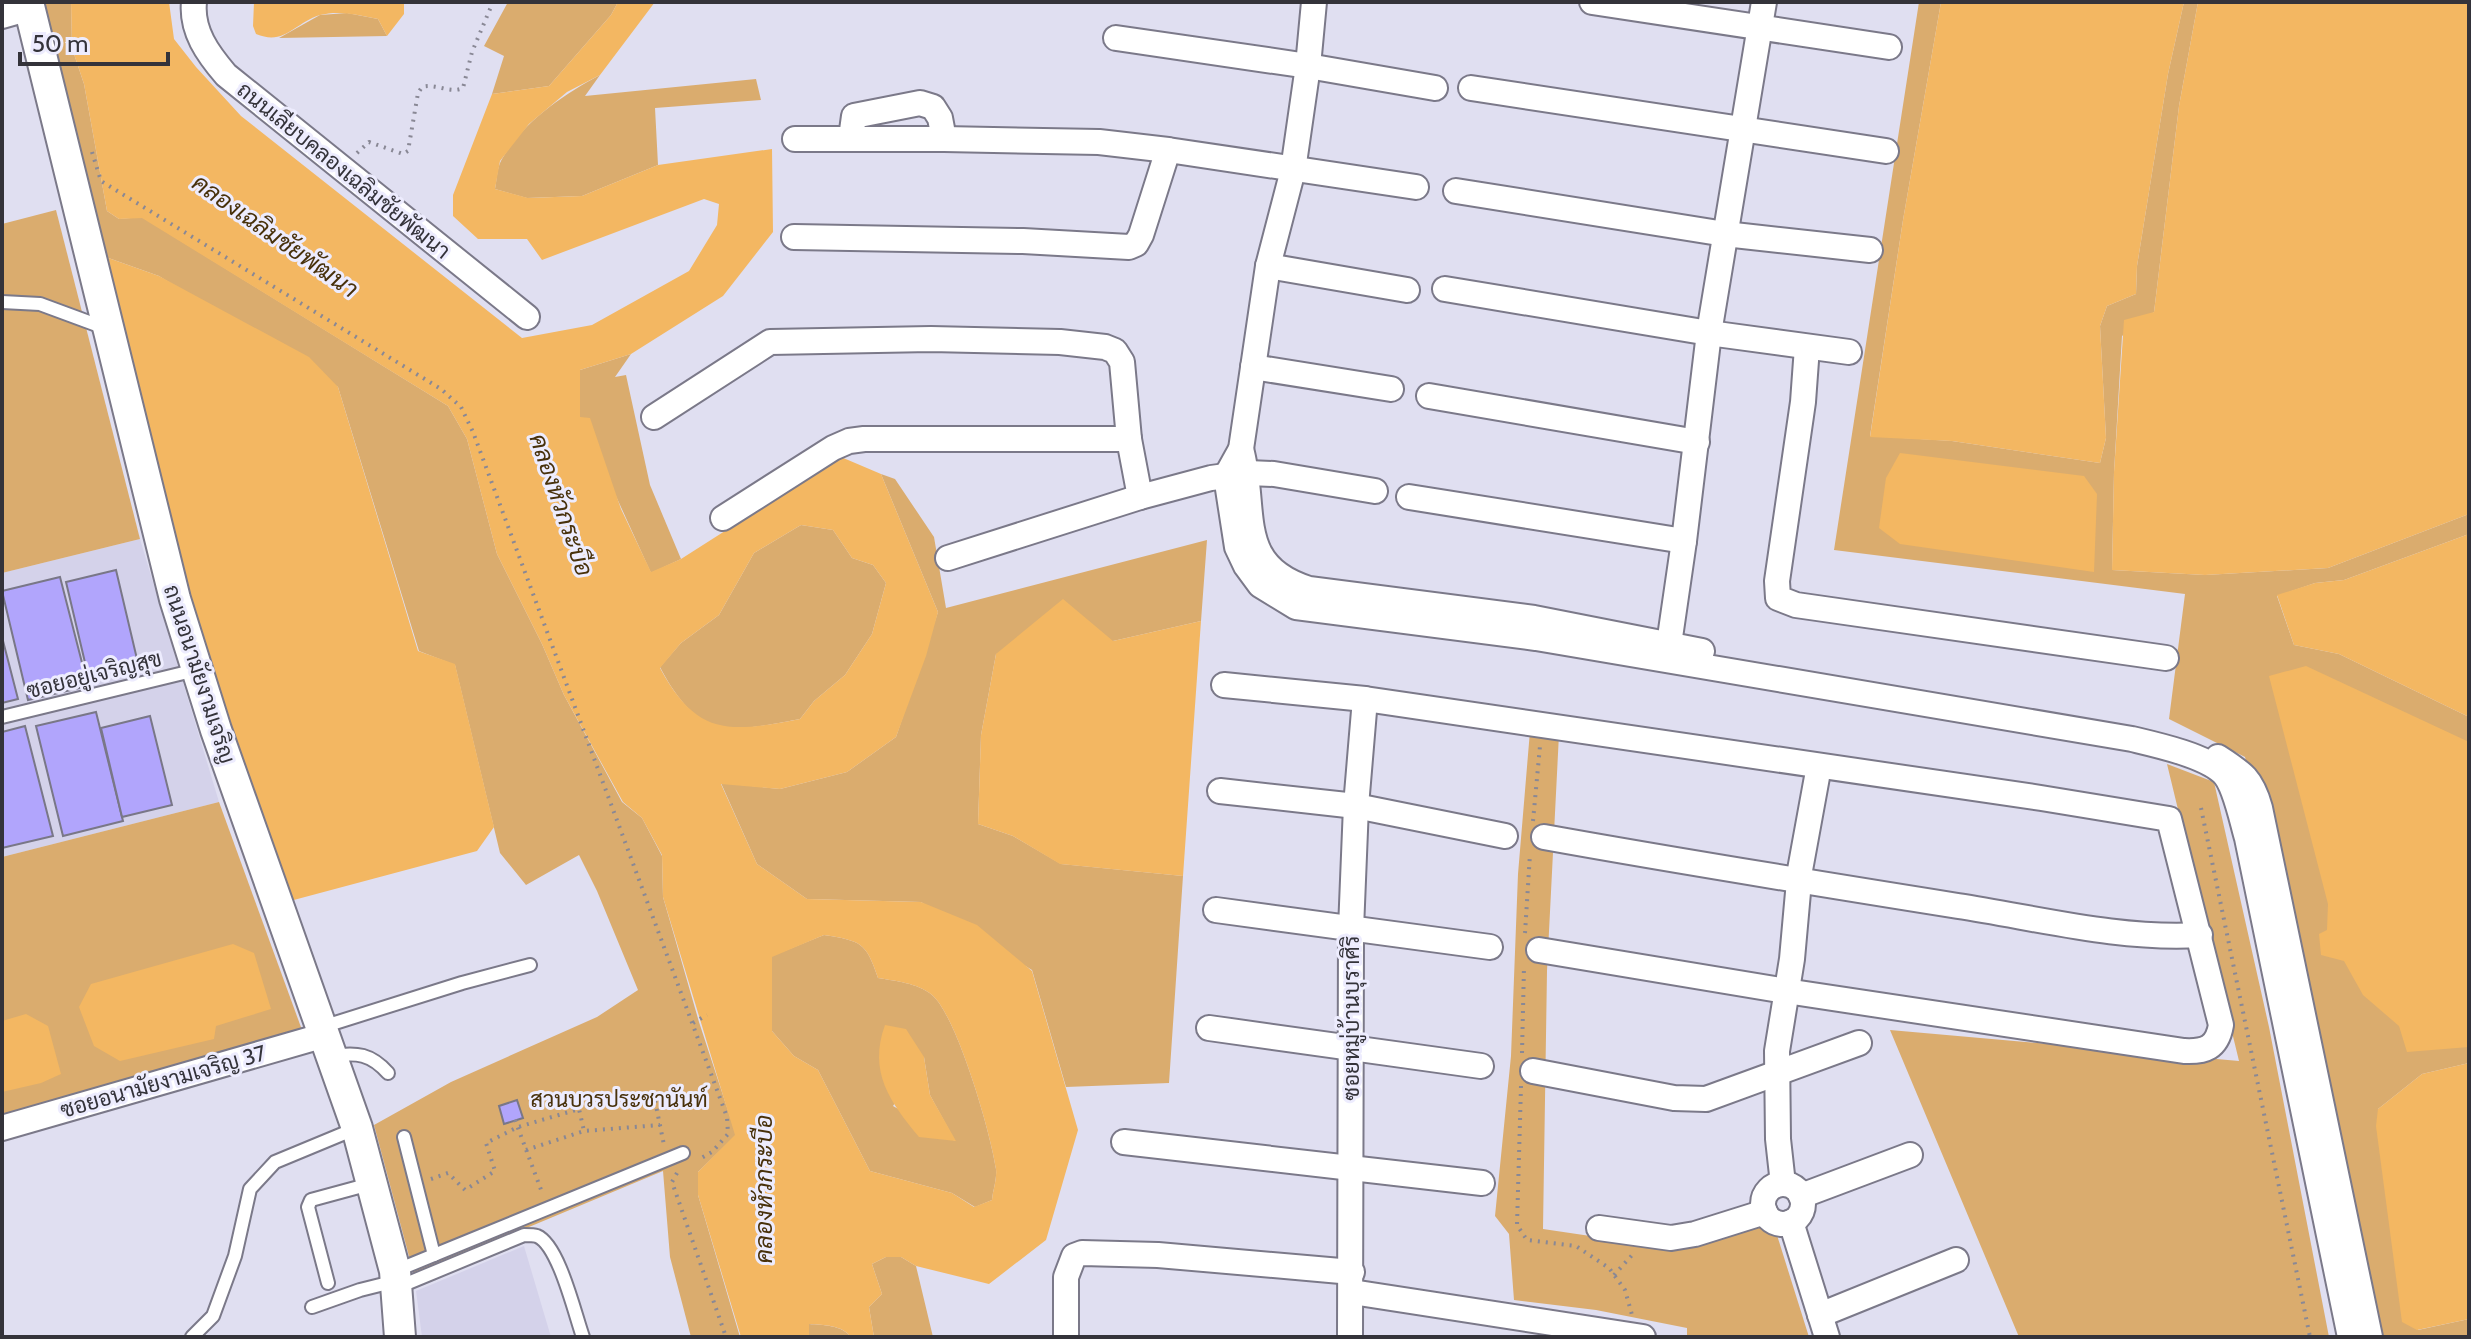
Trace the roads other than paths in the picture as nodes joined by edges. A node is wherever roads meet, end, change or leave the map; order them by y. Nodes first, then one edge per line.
1 (194, 2) edge
2 (1314, 2) edge
3 (1592, 2) edge
4 (1764, 2) edge
5 (20, 9) edge
6 (1758, 27) junction
7 (1116, 38) dead end
8 (1889, 47) dead end
9 (1308, 66) junction
10 (1435, 88) dead end
11 (1471, 88) dead end
12 (1741, 129) junction
13 (851, 138) junction
14 (795, 139) dead end
15 (944, 139) junction
16 (1168, 150) junction
17 (1886, 151) dead end
18 (1293, 170) junction
19 (1416, 187) dead end
20 (1456, 191) dead end
21 (1725, 234) junction
22 (794, 237) dead end
23 (1870, 250) dead end
24 (1268, 266) junction
25 (1445, 289) dead end
26 (1407, 290) dead end
27 (2, 302) edge
28 (527, 317) dead end
29 (108, 329) junction
30 (1709, 333) junction
31 (1807, 347) junction
32 (1849, 352) dead end
33 (1253, 367) junction
34 (1391, 389) dead end
35 (1429, 396) dead end
36 (654, 417) dead end
37 (1129, 439) junction
38 (1697, 442) junction
39 (1237, 474) junction
40 (1375, 491) dead end
41 (1140, 497) junction
42 (1409, 497) dead end
43 (723, 518) dead end
44 (1684, 541) junction
45 (948, 558) dead end
46 (1668, 652) junction
47 (2166, 658) dead end
48 (196, 670) junction
49 (1224, 685) dead end
50 (1365, 699) junction
51 (2, 717) edge
52 (1819, 766) junction
53 (1220, 791) dead end
54 (1356, 806) junction
55 (1505, 836) dead end
56 (1544, 837) dead end
57 (1799, 882) junction
58 (1216, 910) dead end
59 (1351, 929) junction
60 (2200, 935) junction
61 (1490, 947) dead end
62 (1539, 950) dead end
63 (530, 965) dead end
64 (1786, 991) junction
65 (1209, 1028) dead end
66 (326, 1039) junction
67 (1859, 1043) dead end
68 (1349, 1048) junction
69 (1481, 1066) dead end
70 (1533, 1071) dead end
71 (388, 1073) dead end
72 (1777, 1074) junction
73 (2, 1128) edge
74 (357, 1128) junction
75 (404, 1137) dead end
76 (1124, 1142) dead end
77 (683, 1153) dead end
78 (1910, 1155) dead end
79 (1350, 1168) junction
80 (373, 1183) junction
81 (1482, 1183) dead end
82 (1792, 1190) junction
83 (1765, 1212) junction
84 (1791, 1222) junction
85 (1599, 1228) dead end
86 (2343, 1254) junction
87 (434, 1255) junction
88 (1956, 1260) dead end
89 (396, 1280) junction
90 (1352, 1282) junction
91 (328, 1283) dead end
92 (312, 1307) dead end
93 (1824, 1326) edge
94 (192, 1337) edge
95 (400, 1337) edge
96 (583, 1337) edge
97 (1066, 1337) edge
98 (1350, 1337) edge
99 (1643, 1337) edge
100 (2350, 1337) edge
101 (2370, 1337) edge

1 - 28 street, ถนนเลียบคลองเฉลิมชัยพัฒนา
2 - 9 street
3 - 6 street
4 - 6 street
5 - 29 street, ถนนอนามัยงามเจริญ
6 - 8 street
6 - 12 street
7 - 9 street
9 - 10 street
9 - 18 street
11 - 12 street
12 - 17 street
12 - 21 street
13 - 14 street
13 - 15 street
13 - 15 street
15 - 16 street
16 - 18 street
16 - 22 street
18 - 19 street
18 - 24 street
20 - 21 street
21 - 23 street
21 - 30 street
24 - 26 street
24 - 33 street
25 - 30 street
27 - 29 lane
29 - 48 street, ถนนอนามัยงามเจริญ
30 - 31 street
30 - 38 street
31 - 32 street
31 - 47 street
33 - 34 street
33 - 39 street
35 - 38 street
36 - 37 street
37 - 41 street
37 - 43 street
38 - 44 street
39 - 40 street
39 - 41 street
39 - 46 street
41 - 45 street
42 - 44 street
44 - 46 street
46 - 86 street
48 - 51 lane, ซอยอยู่เจริญสุข
48 - 66 street, ถนนอนามัยงามเจริญ
49 - 50 street
50 - 52 street
50 - 54 street, ซอยหมู่บ้านบุราศิริ
52 - 57 street
52 - 60 street
53 - 54 street
54 - 55 street
54 - 59 street, ซอยหมู่บ้านบุราศิริ
56 - 57 street
57 - 60 street
57 - 64 street
58 - 59 street
59 - 61 street
59 - 68 street, ซอยหมู่บ้านบุราศิริ
60 - 64 street
62 - 64 street
63 - 66 lane
64 - 72 street
65 - 68 street
66 - 71 lane
66 - 73 street, ซอยอนามัยงามเจริญ 37
66 - 74 street, ถนนอนามัยงามเจริญ
67 - 72 street
68 - 69 street
68 - 79 street, ซอยหมู่บ้านบุราศิริ
70 - 72 street
72 - 82 street
74 - 80 street, ถนนอนามัยงามเจริญ
74 - 94 lane
75 - 87 lane
76 - 79 street
77 - 87 lane
78 - 82 street
79 - 81 street
79 - 90 street, ซอยหมู่บ้านบุราศิริ
80 - 89 street, ถนนอนามัยงามเจริญ
80 - 91 lane
82 - 83 street
82 - 84 street
83 - 84 street
83 - 85 street
84 - 93 street
86 - 100 street
86 - 101 street
87 - 89 lane
88 - 93 street
89 - 92 lane
89 - 95 street, ถนนอนามัยงามเจริญ
89 - 96 lane
90 - 97 street
90 - 98 street, ซอยหมู่บ้านบุราศิริ
90 - 99 street

